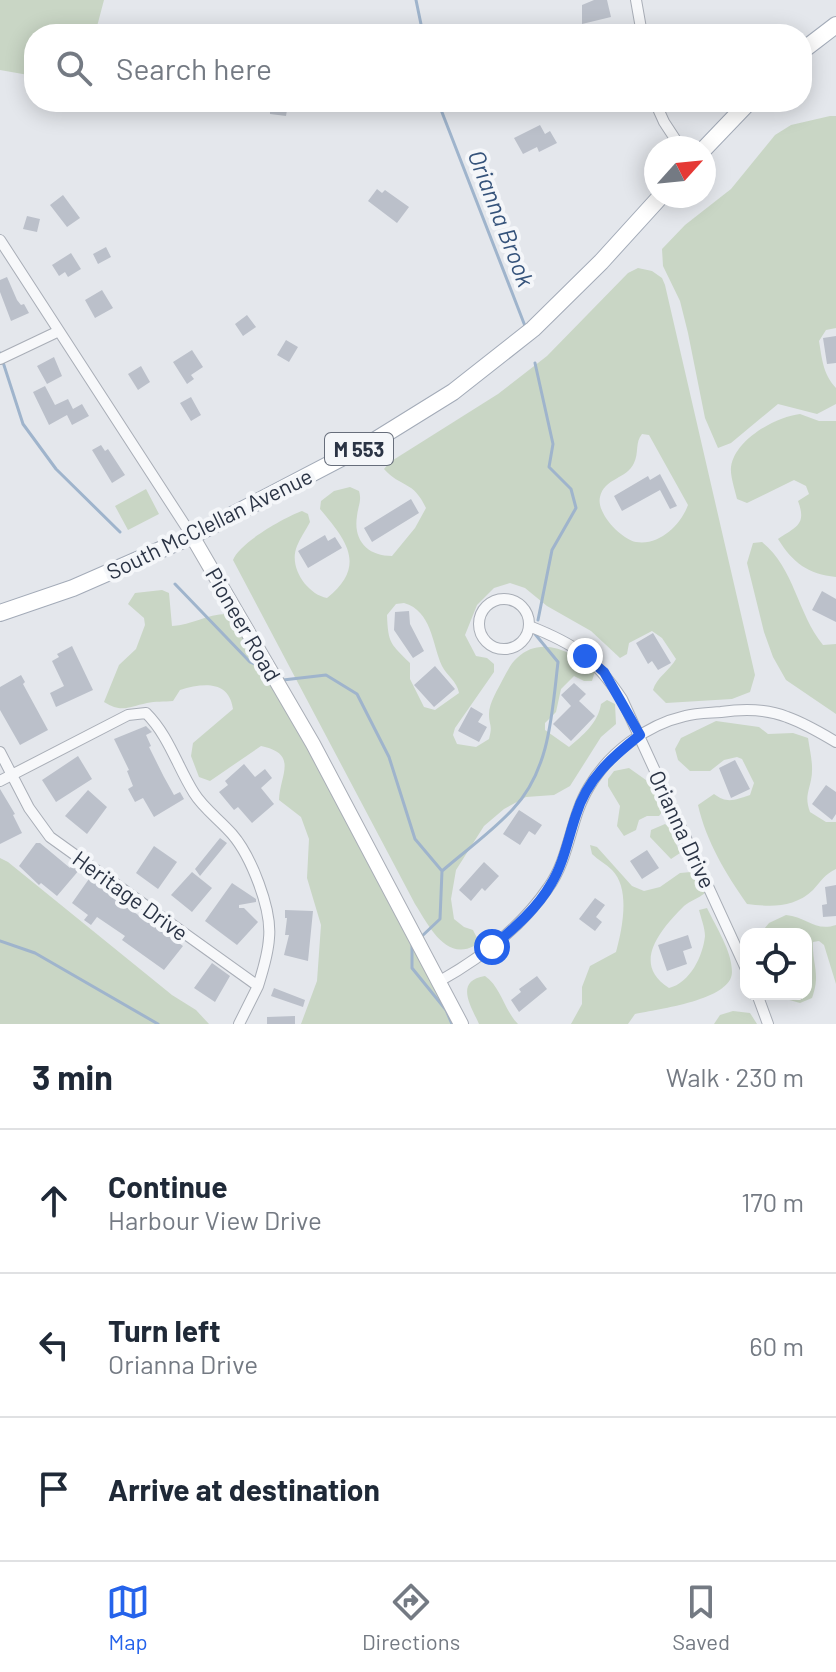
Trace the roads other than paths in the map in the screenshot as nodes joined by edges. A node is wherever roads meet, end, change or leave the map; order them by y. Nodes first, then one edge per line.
1 (636, 0) edge
2 (640, 24) edge
3 (836, 25) edge
4 (812, 43) edge
5 (660, 112) edge
6 (739, 112) edge
7 (673, 136) edge
8 (716, 136) edge
9 (650, 208) edge
10 (0, 240) edge
11 (59, 331) junction
12 (0, 359) edge
13 (192, 536) junction
14 (0, 613) edge
15 (529, 626) junction
16 (640, 735) junction
17 (836, 742) edge
18 (0, 752) edge
19 (11, 776) junction
20 (0, 781) edge
21 (740, 956) edge
22 (438, 982) junction
23 (258, 986) junction
24 (759, 1000) edge
25 (239, 1024) edge
26 (461, 1024) edge
27 (768, 1024) edge

1 - 2 street
3 - 4 main road
5 - 7 street
6 - 8 main road
9 - 13 main road, South McClellan Avenue / M 553
10 - 11 street, Pioneer Road
11 - 12 street
11 - 13 street, Pioneer Road
13 - 14 main road, South McClellan Avenue / M 553
13 - 22 street, Pioneer Road
15 - 15 street
15 - 16 street, Orianna Drive
16 - 17 street
16 - 21 street, Orianna Drive
16 - 22 street
18 - 19 street, Heritage Drive
19 - 20 street
19 - 23 street, Heritage Drive
19 - 23 street
22 - 26 street, Pioneer Road
23 - 25 street
24 - 27 street

